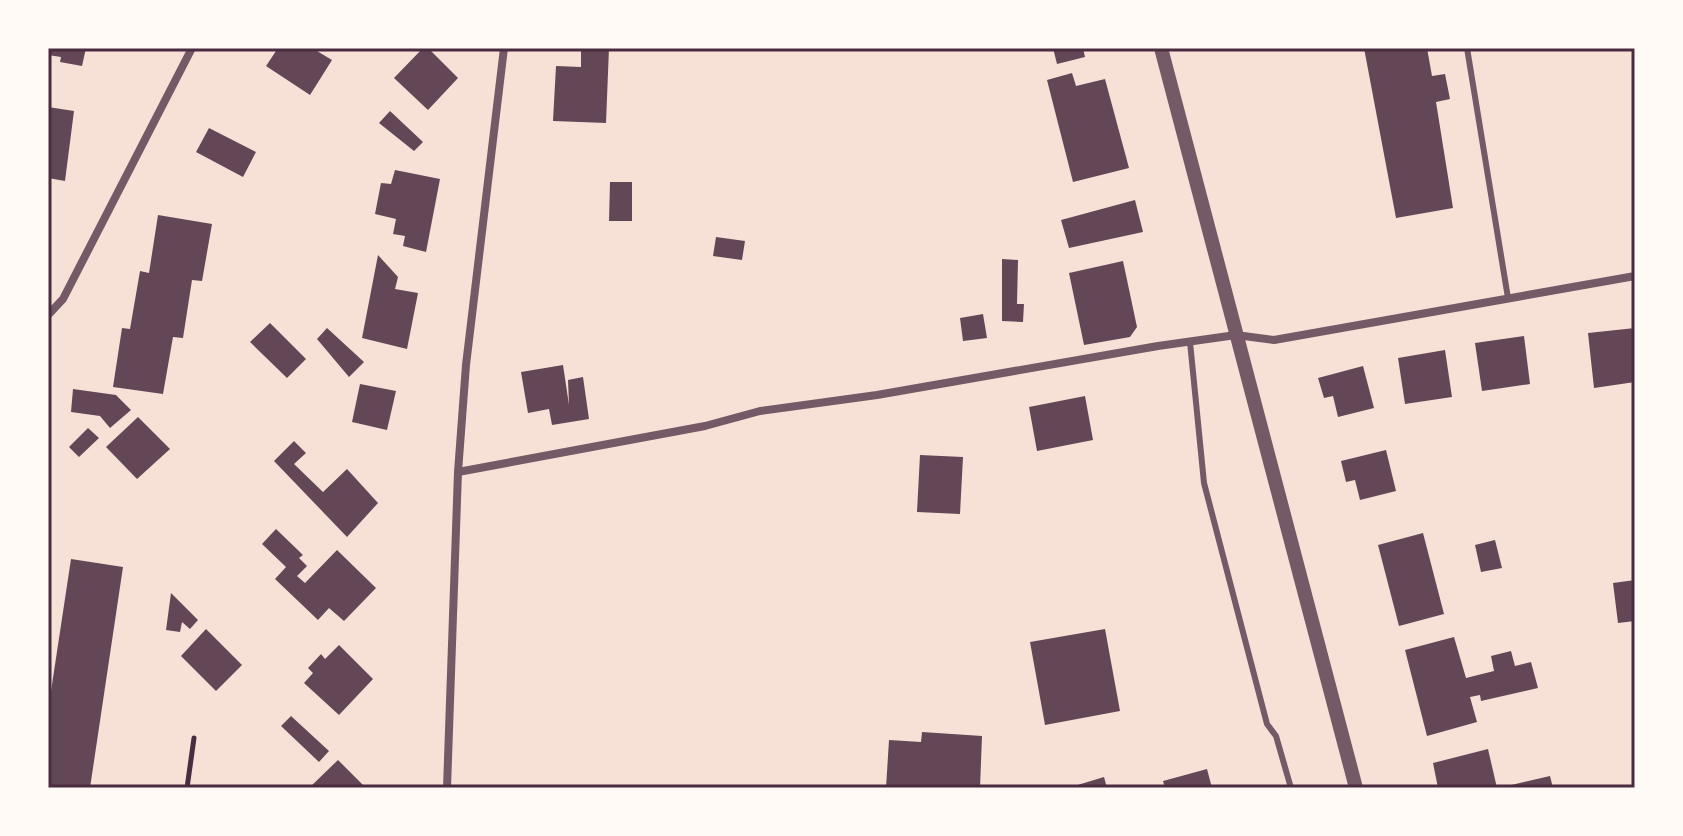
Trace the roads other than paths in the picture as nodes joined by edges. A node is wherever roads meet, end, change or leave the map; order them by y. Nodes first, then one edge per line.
1 (192, 48) edge
2 (504, 48) edge
3 (1161, 48) edge
4 (1467, 48) edge
5 (1635, 276) edge
6 (1508, 298) junction
7 (48, 315) edge
8 (1236, 335) junction
9 (1190, 342) junction
10 (458, 472) junction
11 (447, 788) edge
12 (1291, 788) edge
13 (1356, 788) edge

1 - 7 street
2 - 10 street
3 - 8 street
4 - 6 lane
5 - 6 street
6 - 8 street
8 - 9 street
8 - 13 street
9 - 10 street
9 - 12 lane
10 - 11 street

